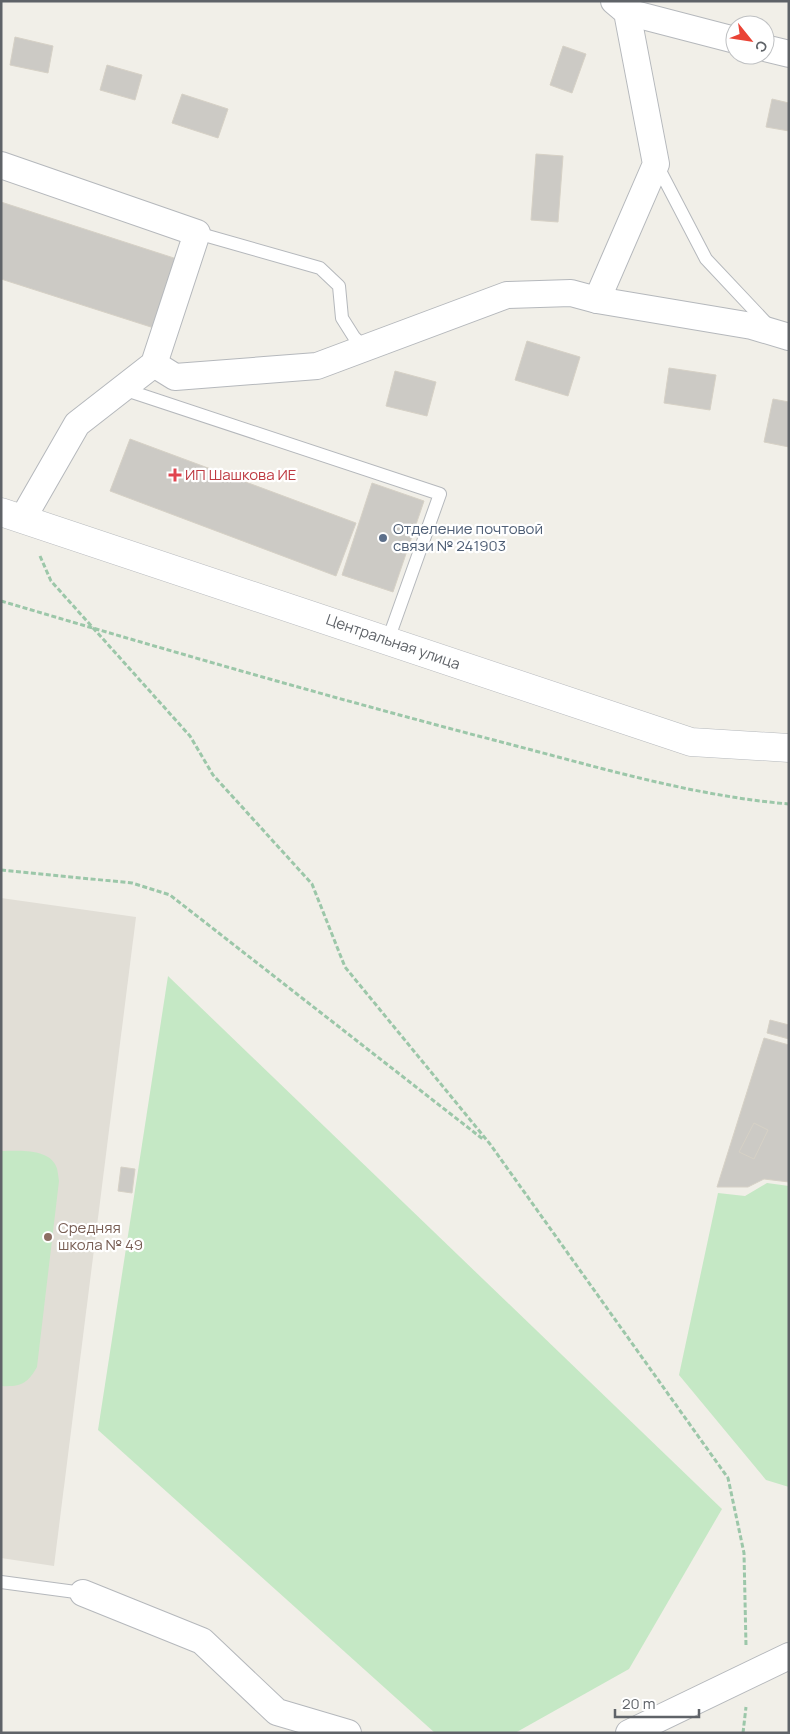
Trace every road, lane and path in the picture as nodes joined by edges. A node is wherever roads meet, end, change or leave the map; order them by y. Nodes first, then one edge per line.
1 (620, 7) edge
2 (725, 37) edge
3 (775, 50) edge
4 (789, 54) edge
5 (656, 162) junction
6 (1, 165) edge
7 (198, 233) junction
8 (597, 300) junction
9 (783, 335) edge
10 (365, 348) junction
11 (154, 364) junction
12 (123, 388) junction
13 (12, 515) edge
14 (1, 601) edge
15 (95, 629) junction
16 (388, 640) junction
17 (789, 748) edge
18 (789, 804) edge
19 (1, 870) edge
20 (490, 1144) junction
21 (1, 1582) edge
22 (83, 1593) joint
23 (789, 1656) edge
24 (746, 1677) junction
25 (274, 1722) edge
26 (348, 1733) edge
27 (629, 1733) edge
28 (742, 1733) edge

1 - 2 street
1 - 5 street
3 - 4 street
5 - 8 street
5 - 9 lane
6 - 7 street
7 - 10 lane
7 - 11 street
8 - 9 street
8 - 10 street
10 - 11 street
11 - 12 street
12 - 13 street
12 - 16 lane
13 - 15 path
13 - 16 street, Центральная улица
14 - 15 path
15 - 18 path
15 - 20 path
16 - 17 street, Центральная улица
19 - 20 path
20 - 24 path
21 - 22 lane
22 - 25 street
23 - 24 street
24 - 27 street
24 - 28 path
25 - 26 street

